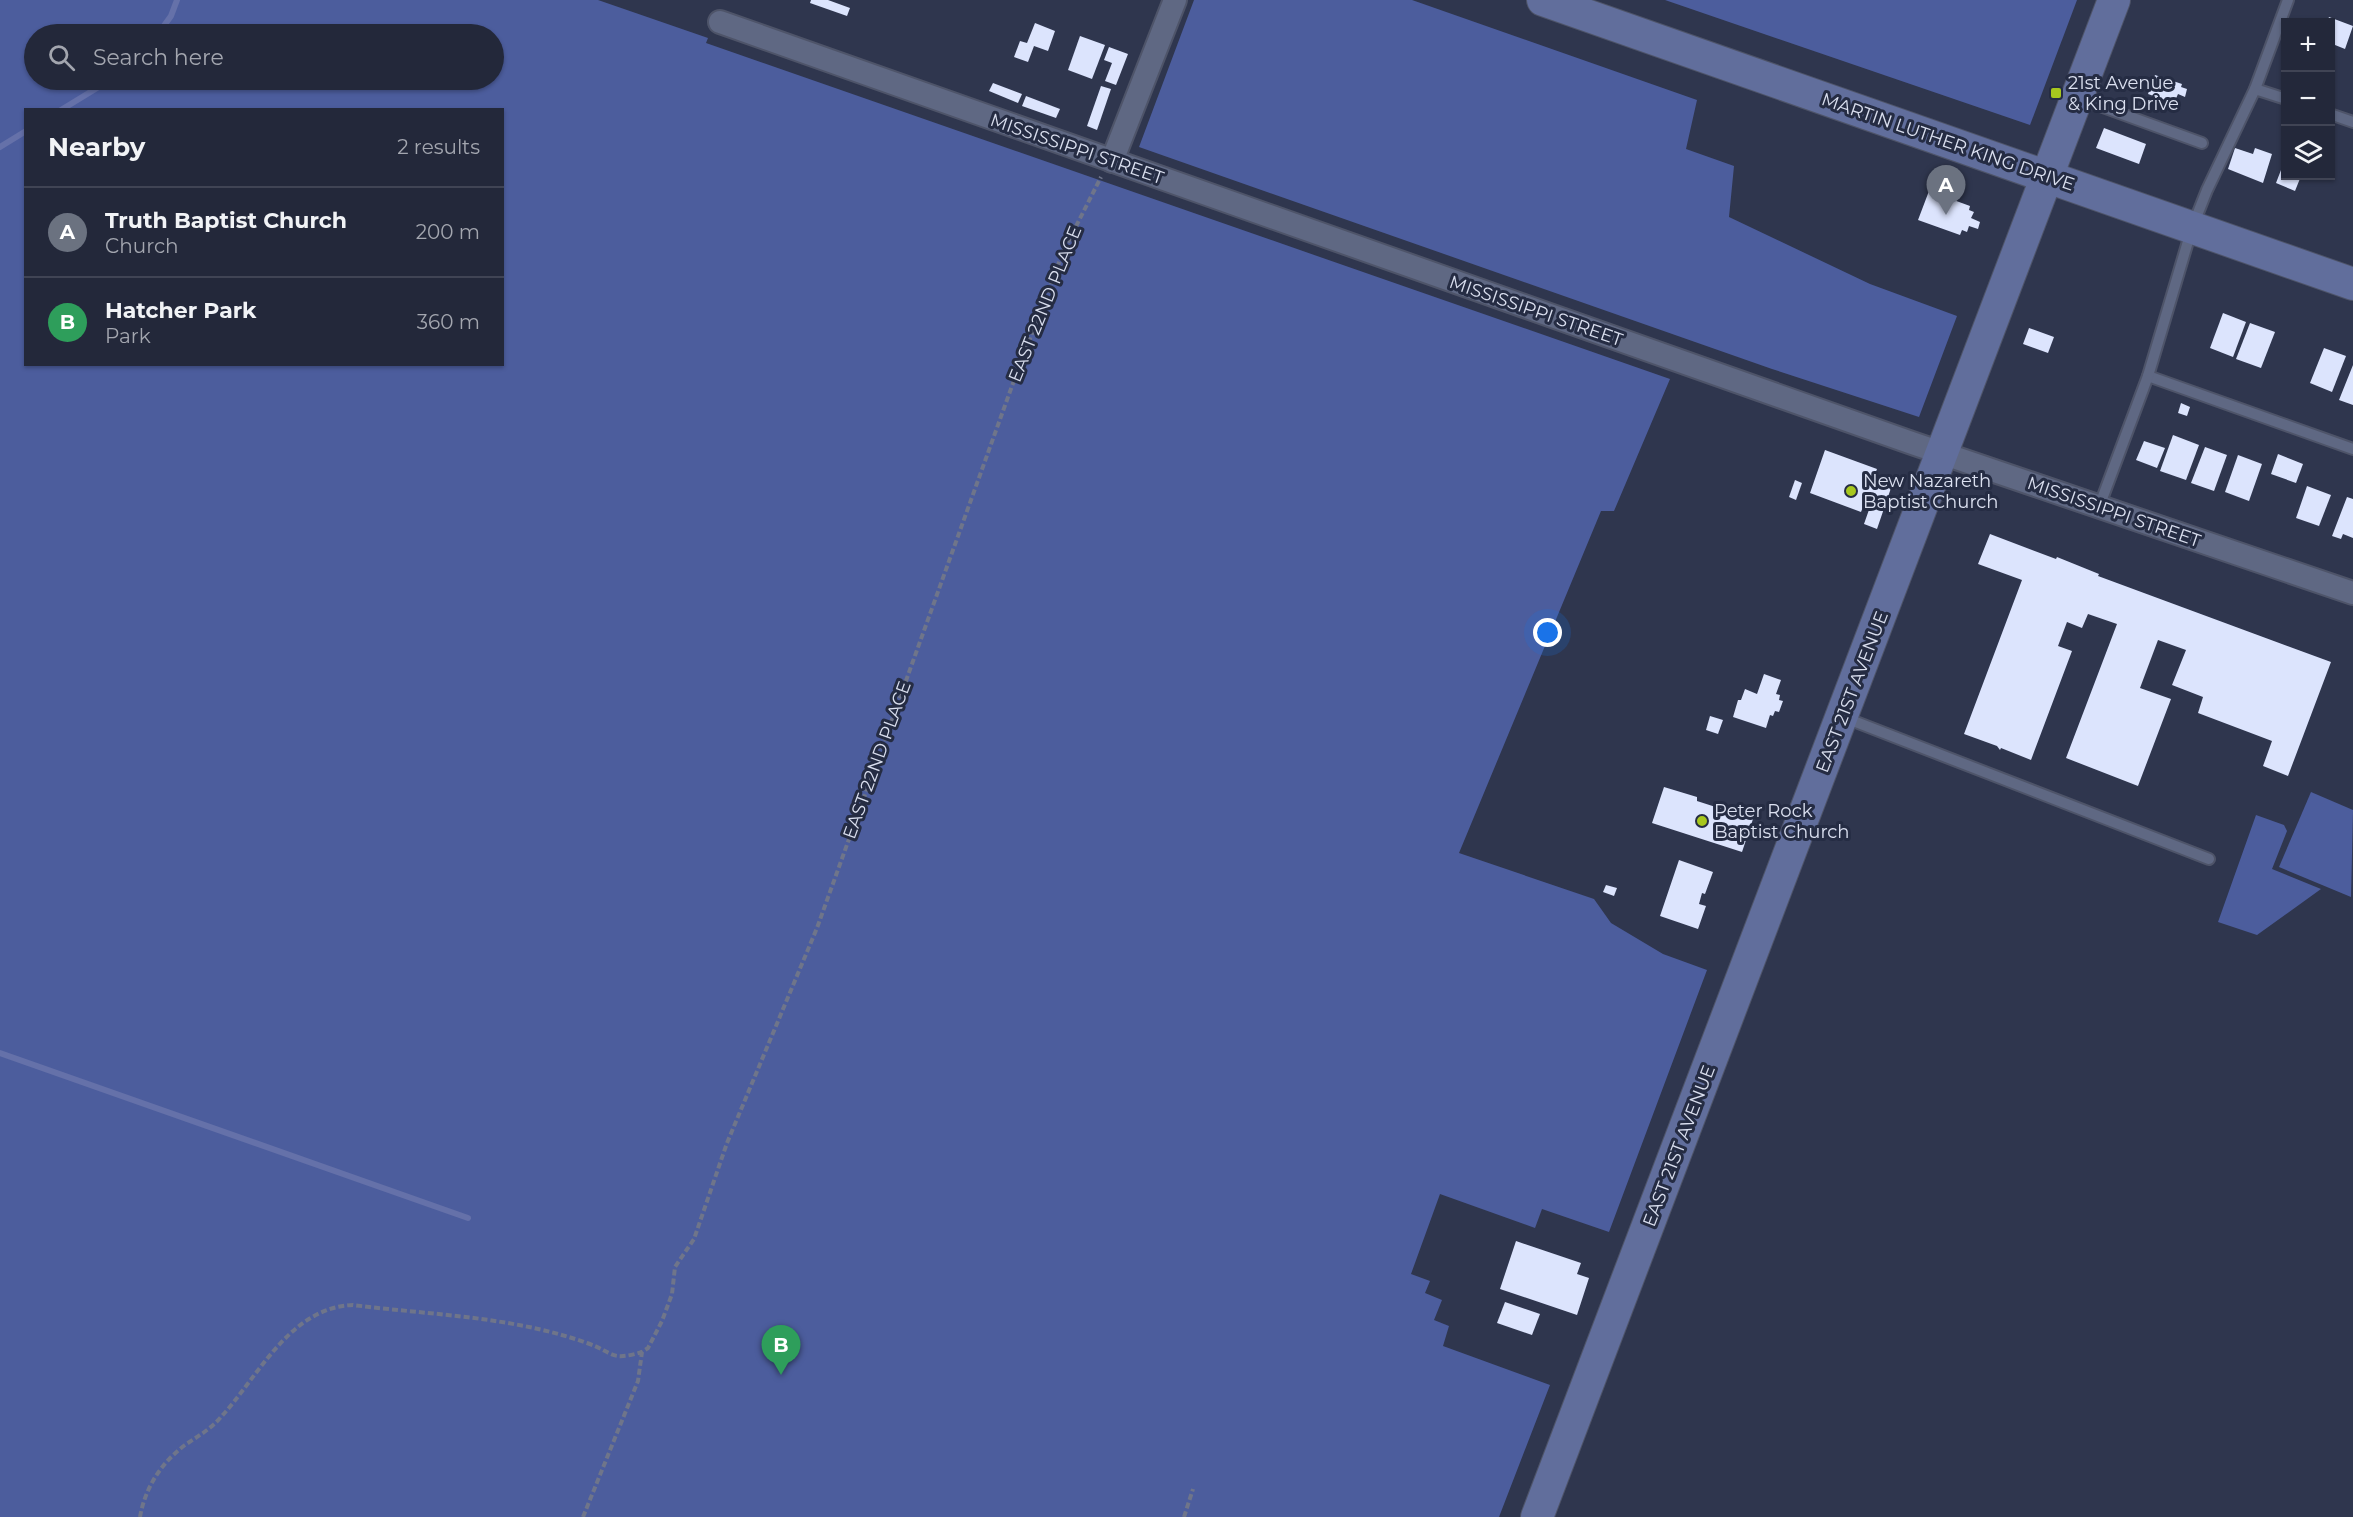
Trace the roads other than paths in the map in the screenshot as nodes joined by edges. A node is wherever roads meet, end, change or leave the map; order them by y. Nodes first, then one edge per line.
1 (1175, 0) edge
2 (1543, 0) edge
3 (2114, 0) edge
4 (2288, 0) edge
5 (720, 22) dead end
6 (2255, 89) junction
7 (2078, 97) junction
8 (2281, 97) edge
9 (2335, 115) edge
10 (2353, 122) edge
11 (2202, 143) dead end
12 (1112, 162) junction
13 (2047, 177) junction
14 (2192, 228) junction
15 (2353, 284) edge
16 (2148, 376) junction
17 (2353, 449) edge
18 (1942, 454) junction
19 (2099, 507) junction
20 (2353, 593) edge
21 (1843, 717) junction
22 (2209, 859) dead end
23 (1538, 1517) edge

1 - 12 street
2 - 13 street, MARTIN LUTHER KING DRIVE
3 - 7 street, EAST 21ST AVENUE
4 - 6 lane
5 - 12 street, MISSISSIPPI STREET
6 - 8 lane
6 - 14 lane
7 - 11 lane
7 - 13 street, EAST 21ST AVENUE
9 - 10 lane
12 - 18 street, MISSISSIPPI STREET
13 - 14 street, MARTIN LUTHER KING DRIVE
13 - 18 street, EAST 21ST AVENUE
14 - 15 street, MARTIN LUTHER KING DRIVE
14 - 16 lane
16 - 17 lane
16 - 19 lane
18 - 19 street, MISSISSIPPI STREET
18 - 21 street, EAST 21ST AVENUE
19 - 20 street, MISSISSIPPI STREET
21 - 22 lane
21 - 23 street, EAST 21ST AVENUE

